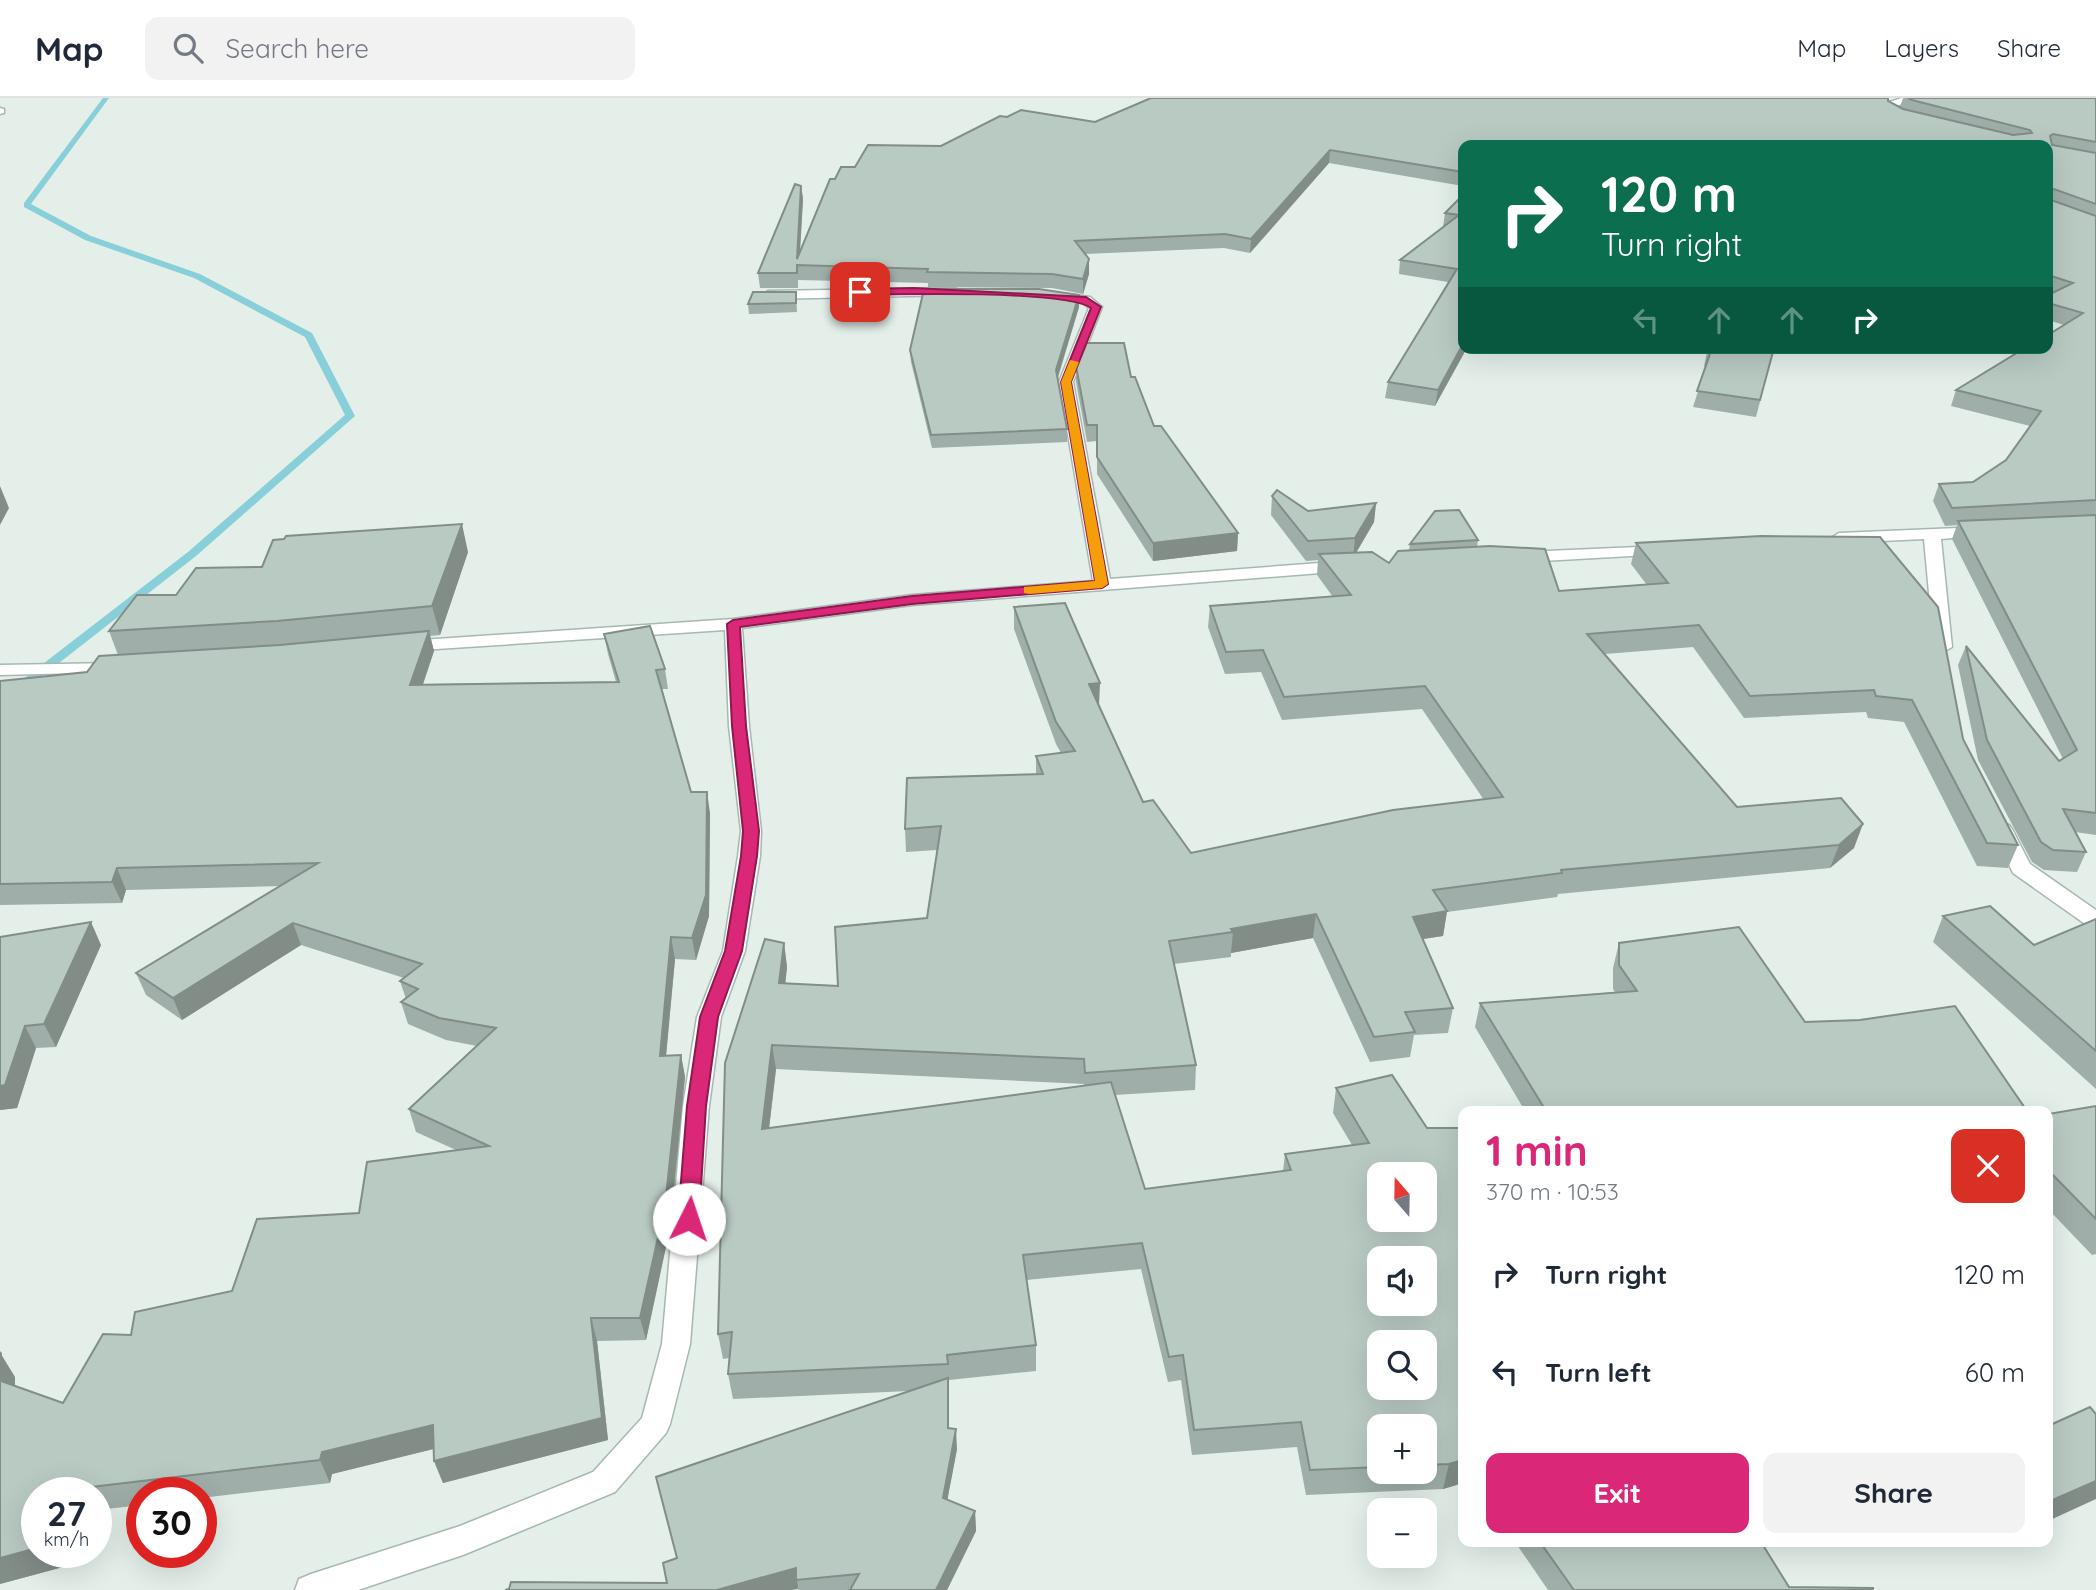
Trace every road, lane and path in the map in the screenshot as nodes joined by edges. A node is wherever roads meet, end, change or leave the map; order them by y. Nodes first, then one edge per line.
1 (1912, 98) edge
2 (1916, 120) edge
3 (967, 292) edge
4 (752, 295) edge
5 (1033, 295) edge
6 (1998, 531) edge
7 (1932, 534) junction
8 (1815, 539) edge
9 (1672, 550) edge
10 (1506, 557) edge
11 (1369, 565) edge
12 (1102, 584) junction
13 (733, 624) junction
14 (395, 647) edge
15 (1945, 660) edge
16 (138, 666) edge
17 (0, 670) edge
18 (1991, 808) edge
19 (2096, 921) edge
20 (311, 1590) edge

1 - 2 street
3 - 4 street
5 - 12 street
6 - 7 street
7 - 8 street
7 - 15 street
9 - 10 street
11 - 12 street
12 - 13 street
13 - 14 street
13 - 20 street
16 - 17 street
18 - 19 street

